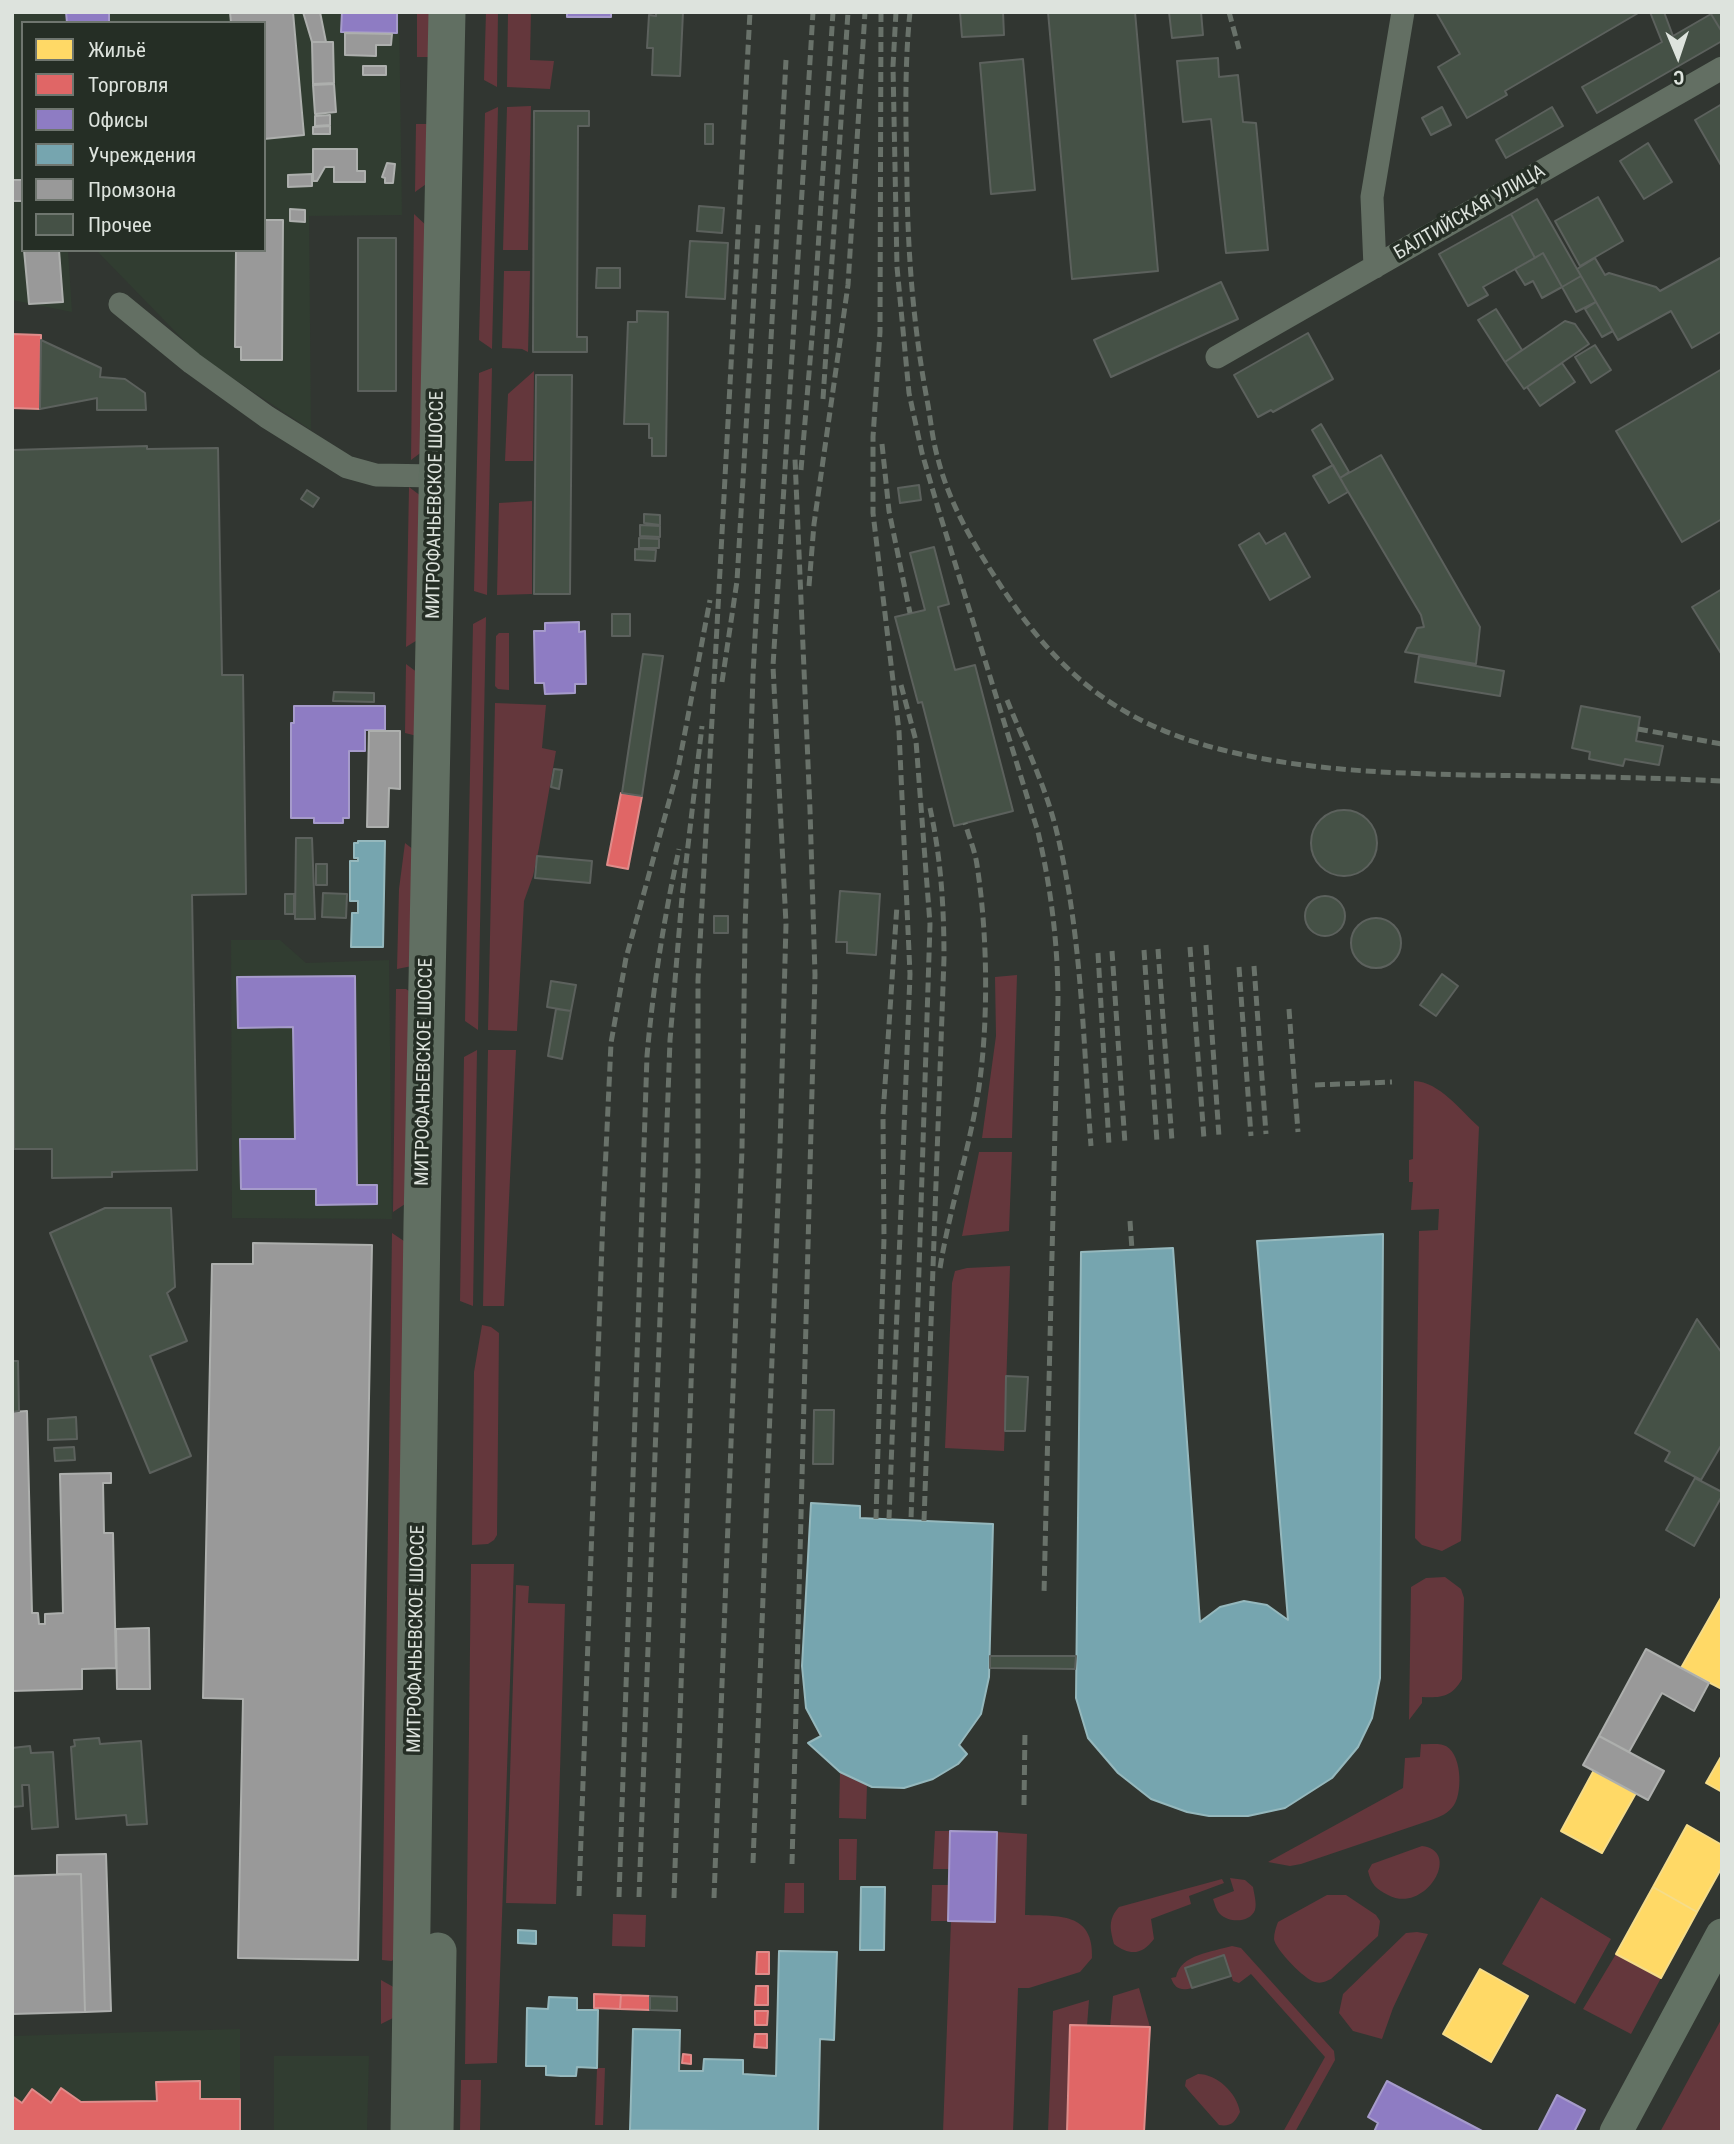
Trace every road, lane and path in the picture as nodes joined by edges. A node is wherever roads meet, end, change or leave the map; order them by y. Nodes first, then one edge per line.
1 (447, 12) edge
2 (471, 12) edge
3 (1403, 12) edge
4 (1722, 68) edge
5 (1375, 267) junction
6 (120, 304) dead end
7 (1217, 357) dead end
8 (437, 476) junction
9 (1722, 1935) edge
10 (410, 2132) edge
11 (435, 2132) edge
12 (1616, 2132) edge

1 - 8 main road, МИТРОФАНЬЕВСКОЕ ШОССЕ
2 - 11 main road, МИТРОФАНЬЕВСКОЕ ШОССЕ
3 - 5 street
4 - 5 street, БАЛТИЙСКАЯ УЛИЦА
5 - 7 street, БАЛТИЙСКАЯ УЛИЦА
6 - 8 street
8 - 10 main road, МИТРОФАНЬЕВСКОЕ ШОССЕ
9 - 12 main road

